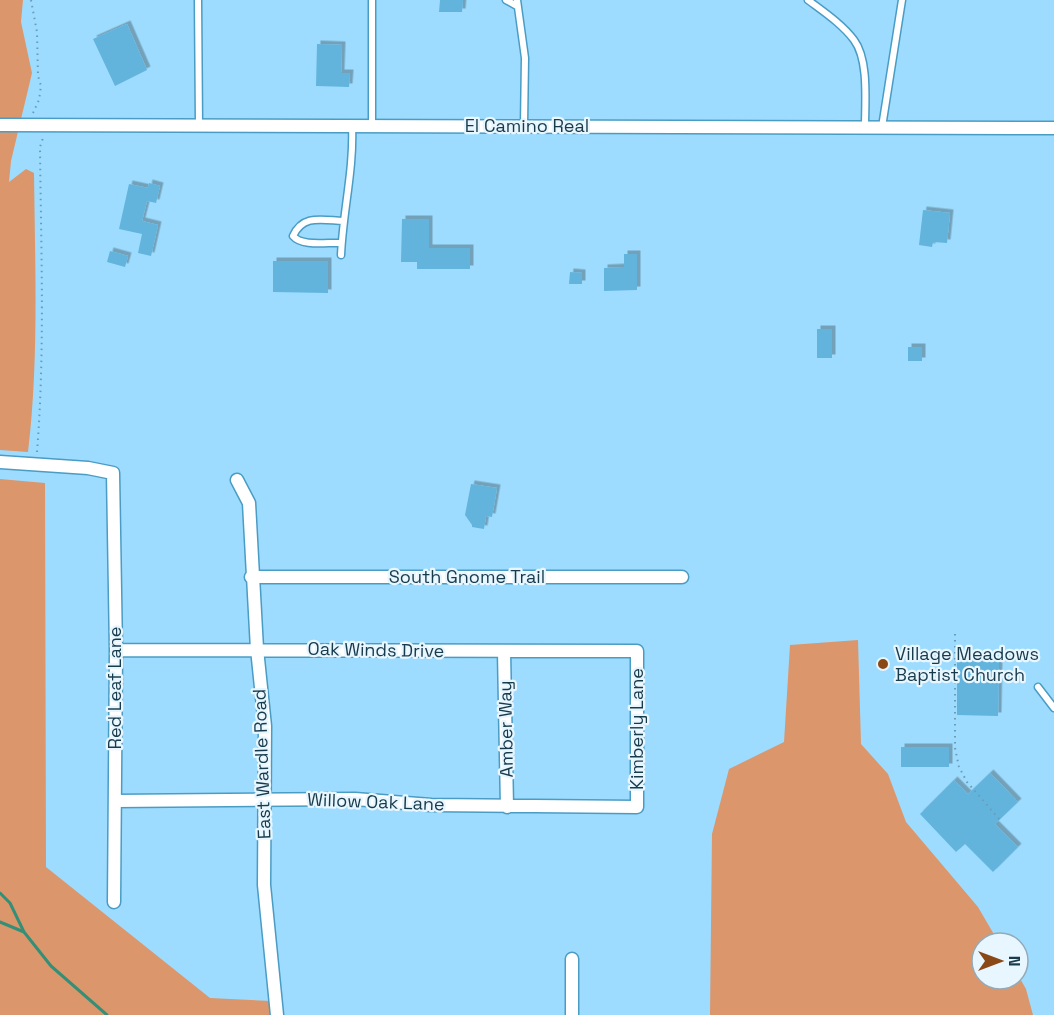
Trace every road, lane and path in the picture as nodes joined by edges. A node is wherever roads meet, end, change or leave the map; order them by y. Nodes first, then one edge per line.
1 (31, 0) edge
2 (198, 0) edge
3 (372, 0) edge
4 (506, 0) edge
5 (808, 0) edge
6 (902, 0) edge
7 (517, 3) edge
8 (23, 124) junction
9 (49, 124) junction
10 (199, 124) junction
11 (0, 125) edge
12 (352, 125) junction
13 (372, 125) junction
14 (524, 126) junction
15 (865, 127) junction
16 (882, 127) junction
17 (1054, 128) edge
18 (343, 221) junction
19 (341, 243) junction
20 (340, 255) dead end
21 (0, 462) edge
22 (36, 464) junction
23 (237, 480) dead end
24 (251, 577) junction
25 (682, 577) dead end
26 (955, 634) dead end
27 (257, 649) junction
28 (116, 650) junction
29 (637, 651) joint
30 (504, 652) junction
31 (1038, 687) dead end
32 (1054, 708) edge
33 (265, 800) junction
34 (115, 801) junction
35 (507, 807) junction
36 (637, 807) joint
37 (1000, 819) dead end
38 (114, 902) dead end
39 (572, 960) dead end
40 (277, 1015) edge
41 (572, 1015) edge

1 - 8 path
2 - 10 lane
3 - 13 lane
4 - 7 lane
5 - 15 lane
6 - 16 lane
7 - 14 lane
8 - 9 street, El Camino Real
8 - 11 street, El Camino Real
9 - 10 street, El Camino Real
9 - 22 path
10 - 12 street, El Camino Real
12 - 13 street, El Camino Real
12 - 18 lane
13 - 14 street, El Camino Real
14 - 15 street, El Camino Real
15 - 16 street, El Camino Real
16 - 17 street, El Camino Real
18 - 19 lane
18 - 19 lane
19 - 20 lane
21 - 22 street
22 - 28 street, Red Leaf Lane
23 - 24 street, East Wardle Road
24 - 25 street, South Gnome Trail
24 - 27 street, East Wardle Road
26 - 37 path
27 - 28 street, Oak Winds Drive
27 - 30 street, Oak Winds Drive
27 - 33 street, East Wardle Road
28 - 34 street, Red Leaf Lane
29 - 30 street, Oak Winds Drive
29 - 36 street, Kimberly Lane
30 - 35 street, Amber Way
31 - 32 lane
33 - 34 street, Willow Oak Lane
33 - 35 street, Willow Oak Lane
33 - 40 street, East Wardle Road
34 - 38 street, Red Leaf Lane
35 - 36 street, Willow Oak Lane
39 - 41 street

